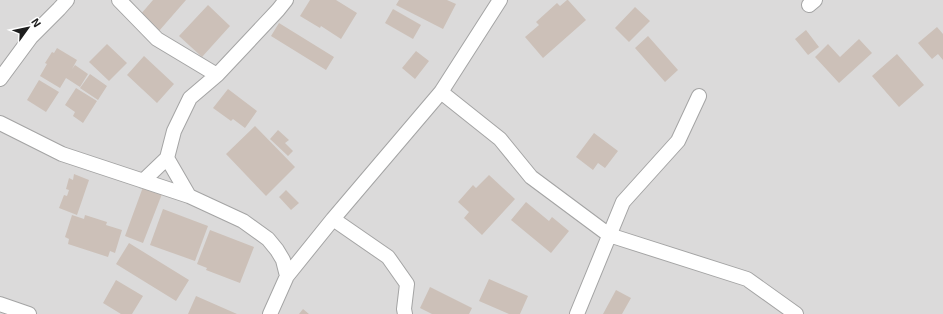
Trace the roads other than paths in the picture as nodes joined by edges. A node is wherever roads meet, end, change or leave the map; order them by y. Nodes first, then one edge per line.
1 (67, 0) edge
2 (118, 0) edge
3 (286, 0) edge
4 (500, 0) edge
5 (217, 75) junction
6 (0, 79) edge
7 (441, 92) junction
8 (699, 96) dead end
9 (0, 123) edge
10 (168, 158) junction
11 (143, 181) junction
12 (189, 196) junction
13 (333, 219) junction
14 (609, 235) junction
15 (287, 276) junction
16 (0, 304) edge
17 (29, 314) edge
18 (270, 314) edge
19 (405, 314) edge
20 (577, 314) edge
21 (796, 314) edge

1 - 6 street
2 - 5 street
3 - 5 street
4 - 7 street
5 - 10 street
7 - 13 street
7 - 14 street
8 - 14 street
9 - 11 street
10 - 11 street
10 - 12 street
11 - 12 street
12 - 15 street
13 - 15 street
13 - 19 street
14 - 20 street
14 - 21 street
15 - 18 street
16 - 17 street

